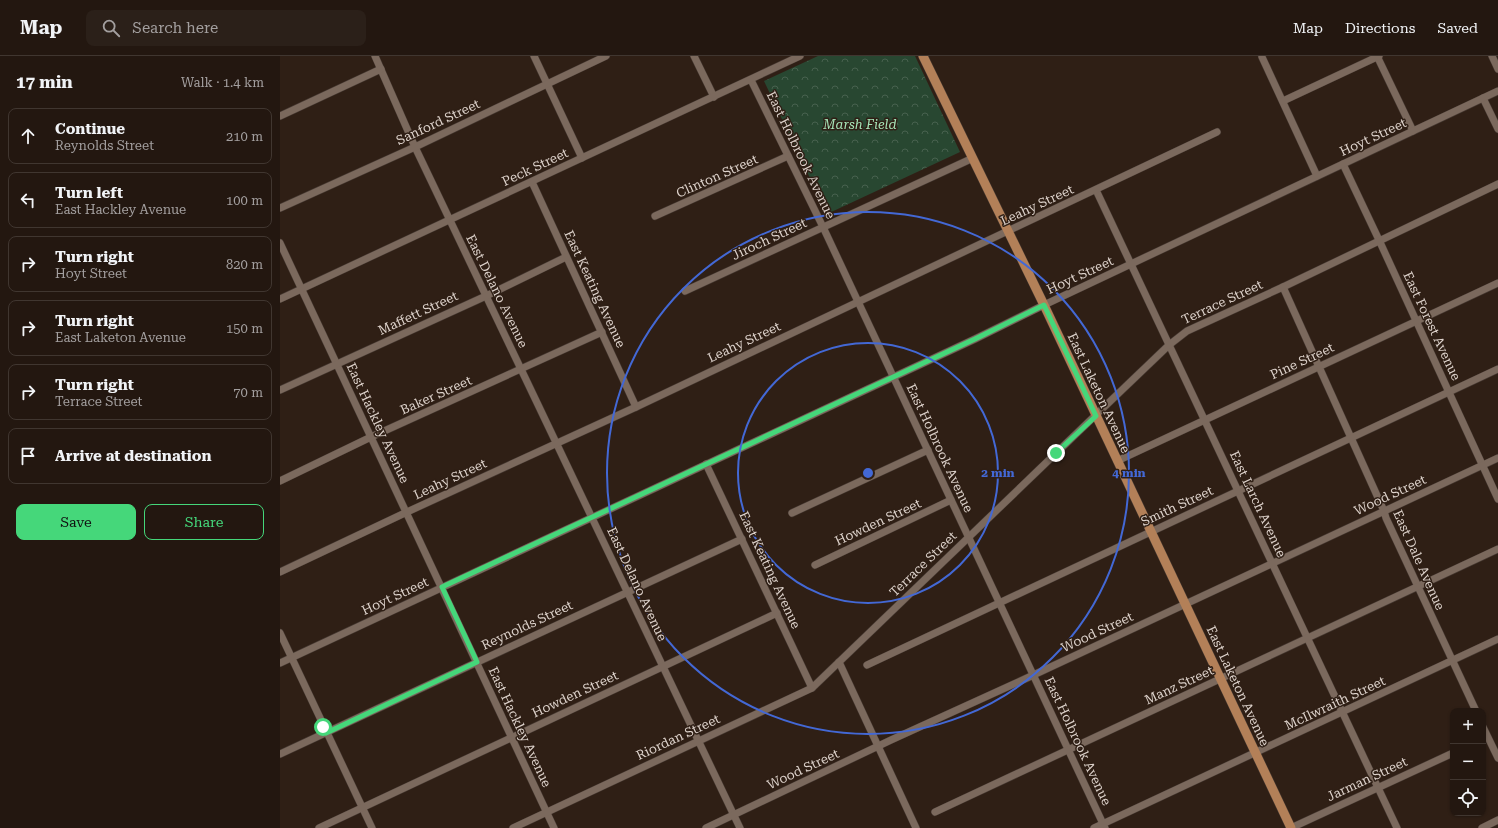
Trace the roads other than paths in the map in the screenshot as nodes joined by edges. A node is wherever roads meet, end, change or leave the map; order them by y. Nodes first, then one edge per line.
1 (374, 56) edge
2 (534, 56) edge
3 (606, 56) edge
4 (694, 56) edge
5 (800, 56) edge
6 (923, 56) edge
7 (1378, 56) edge
8 (1492, 56) edge
9 (1262, 57) edge
10 (381, 69) junction
11 (1498, 69) edge
12 (751, 80) junction
13 (547, 84) junction
14 (1498, 91) edge
15 (714, 97) junction
16 (1483, 98) junction
17 (1283, 101) junction
18 (280, 116) edge
19 (1498, 129) edge
20 (1414, 131) junction
21 (1217, 132) dead end
22 (415, 147) junction
23 (788, 156) junction
24 (582, 158) junction
25 (973, 158) junction
26 (1343, 164) junction
27 (1317, 176) junction
28 (532, 182) junction
29 (1498, 184) edge
30 (1096, 190) junction
31 (280, 208) edge
32 (655, 216) dead end
33 (450, 220) junction
34 (823, 227) junction
35 (1008, 232) junction
36 (1379, 240) junction
37 (280, 243) edge
38 (566, 257) junction
39 (1131, 264) junction
40 (1498, 284) edge
41 (1283, 287) junction
42 (301, 289) junction
43 (685, 291) dead end
44 (486, 296) junction
45 (280, 299) edge
46 (857, 302) junction
47 (1044, 305) junction
48 (1416, 321) junction
49 (602, 332) junction
50 (1169, 345) junction
51 (336, 364) junction
52 (1318, 366) junction
53 (522, 369) junction
54 (1498, 369) edge
55 (892, 377) junction
56 (280, 390) edge
57 (1449, 392) junction
58 (636, 407) junction
59 (1096, 416) junction
60 (1205, 420) junction
61 (372, 437) junction
62 (1351, 438) junction
63 (557, 442) junction
64 (928, 450) junction
65 (1498, 458) edge
66 (1117, 461) junction
67 (706, 464) junction
68 (1482, 465) junction
69 (280, 481) edge
70 (1238, 490) junction
71 (1498, 499) edge
72 (952, 500) junction
73 (1384, 511) junction
74 (407, 512) junction
75 (792, 513) dead end
76 (592, 517) junction
77 (1150, 532) junction
78 (968, 537) junction
79 (742, 539) junction
80 (1498, 549) edge
81 (1272, 563) junction
82 (815, 565) dead end
83 (280, 572) edge
84 (442, 587) junction
85 (1418, 587) junction
86 (628, 592) junction
87 (999, 603) junction
88 (1184, 605) junction
89 (777, 613) junction
90 (280, 633) edge
91 (1308, 638) junction
92 (1498, 639) edge
93 (845, 656) joint
94 (292, 658) junction
95 (1452, 661) junction
96 (477, 662) junction
97 (839, 662) junction
98 (280, 663) edge
99 (867, 665) dead end
100 (663, 666) junction
101 (1034, 675) junction
102 (1220, 679) junction
103 (812, 688) junction
104 (1475, 708) edge
105 (1343, 712) junction
106 (326, 733) junction
107 (512, 737) junction
108 (1486, 740) edge
109 (698, 742) junction
110 (878, 746) junction
111 (1069, 750) junction
112 (1255, 753) junction
113 (280, 754) edge
114 (1450, 754) edge
115 (1498, 758) edge
116 (1378, 787) junction
117 (362, 808) junction
118 (547, 812) junction
119 (935, 812) dead end
120 (733, 815) junction
121 (1498, 820) edge
122 (1104, 826) edge
123 (913, 827) edge
124 (318, 828) edge
125 (372, 828) edge
126 (514, 828) edge
127 (554, 828) edge
128 (706, 828) edge
129 (740, 828) edge
130 (1094, 828) edge
131 (1291, 828) edge
132 (1397, 828) edge
133 (1482, 828) edge

1 - 10 street, East Delano Avenue
2 - 13 street
3 - 13 street, Sanford Street
4 - 15 street
5 - 12 street, Peck Street
6 - 25 main road, East Laketon Avenue
7 - 17 street
7 - 20 street
8 - 11 street
9 - 17 street
10 - 18 street
10 - 22 street, East Delano Avenue
12 - 15 street, Peck Street
12 - 23 street, East Holbrook Avenue
13 - 22 street, Sanford Street
13 - 24 street
14 - 16 street, Hoyt Street
15 - 24 street, Peck Street
16 - 19 street
16 - 20 street, Hoyt Street
17 - 27 street
20 - 26 street, Hoyt Street
21 - 30 street, Leahy Street
22 - 31 street, Sanford Street
22 - 33 street, East Delano Avenue
23 - 32 street, Clinton Street
23 - 34 street, East Holbrook Avenue
24 - 28 street, Peck Street
25 - 34 street, Jiroch Street
25 - 35 main road, East Laketon Avenue
26 - 27 street, Hoyt Street
26 - 36 street, East Forest Avenue
27 - 39 street, Hoyt Street
28 - 33 street, Peck Street
28 - 38 street, East Keating Avenue
29 - 36 street, Terrace Street
30 - 35 street, Leahy Street
30 - 39 street, East Larch Avenue
33 - 42 street, Peck Street
33 - 44 street, East Delano Avenue
34 - 43 street, Jiroch Street
34 - 46 street, East Holbrook Avenue
35 - 46 street, Leahy Street
35 - 47 main road, East Laketon Avenue
36 - 41 street, Terrace Street
36 - 48 street, East Forest Avenue
37 - 42 street, East Hackley Avenue
38 - 44 street, Maffett Street
38 - 49 street, East Keating Avenue
39 - 47 street, Hoyt Street
39 - 50 street, East Larch Avenue
40 - 48 street, Pine Street
41 - 50 street, Terrace Street
41 - 52 street, East Dale Avenue
42 - 45 street, Peck Street
42 - 51 street, East Hackley Avenue
44 - 51 street, Maffett Street
44 - 53 street, East Delano Avenue
46 - 55 street, East Holbrook Avenue
46 - 58 street, Leahy Street
47 - 55 street, Hoyt Street
47 - 59 main road, East Laketon Avenue
48 - 52 street, Pine Street
48 - 57 street, East Forest Avenue
49 - 53 street, Baker Street
49 - 58 street, East Keating Avenue
50 - 59 street, Terrace Street
50 - 60 street, East Larch Avenue
51 - 56 street, Maffett Street
51 - 61 street, East Hackley Avenue
52 - 60 street, Pine Street
52 - 62 street, East Dale Avenue
53 - 61 street, Baker Street
53 - 63 street, East Delano Avenue
54 - 57 street, Smith Street
55 - 64 street, East Holbrook Avenue
55 - 67 street, Hoyt Street
57 - 62 street, Smith Street
57 - 68 street, East Forest Avenue
58 - 63 street, Leahy Street
59 - 66 main road, East Laketon Avenue
59 - 78 street, Terrace Street
60 - 66 street, Pine Street
60 - 70 street, East Larch Avenue
61 - 69 street, Baker Street
61 - 74 street, East Hackley Avenue
62 - 70 street, Smith Street
62 - 73 street, East Dale Avenue
63 - 74 street, Leahy Street
63 - 76 street, East Delano Avenue
64 - 72 street, East Holbrook Avenue
64 - 75 street
65 - 68 street, Wood Street
66 - 77 main road, East Laketon Avenue
67 - 76 street, Hoyt Street
67 - 79 street, East Keating Avenue
68 - 71 street, East Forest Avenue
68 - 73 street, Wood Street
70 - 77 street, Smith Street
70 - 81 street, East Larch Avenue
72 - 78 street, East Holbrook Avenue
72 - 82 street, Howden Street
73 - 81 street, Wood Street
73 - 85 street, East Dale Avenue
74 - 83 street, Leahy Street
74 - 84 street, East Hackley Avenue
76 - 84 street, Hoyt Street
76 - 86 street, East Delano Avenue
77 - 87 street, Smith Street
77 - 88 main road, East Laketon Avenue
78 - 87 street, East Holbrook Avenue
78 - 93 street, Terrace Street
79 - 86 street, Reynolds Street
79 - 89 street, East Keating Avenue
80 - 85 street, Manz Street
81 - 88 street, Wood Street
81 - 91 street, East Larch Avenue
84 - 94 street, Hoyt Street
84 - 96 street, East Hackley Avenue
85 - 91 street, Manz Street
85 - 95 street, East Dale Avenue
86 - 96 street, Reynolds Street
86 - 100 street, East Delano Avenue
87 - 99 street, Smith Street
87 - 101 street, East Holbrook Avenue
88 - 101 street, Wood Street
88 - 102 main road, East Laketon Avenue
89 - 100 street, Howden Street
89 - 103 street, East Keating Avenue
90 - 94 street
91 - 102 street, Manz Street
91 - 105 street, East Larch Avenue
92 - 95 street, McIlwraith Street
93 - 97 street, Riordan Street
94 - 98 street, Hoyt Street
94 - 106 street
95 - 104 street, East Dale Avenue
95 - 105 street, McIlwraith Street
96 - 106 street, Reynolds Street
96 - 107 street, East Hackley Avenue
97 - 103 street, Riordan Street
97 - 110 street
100 - 107 street, Howden Street
100 - 109 street, East Delano Avenue
101 - 110 street, Wood Street
101 - 111 street, East Holbrook Avenue
102 - 111 street, Manz Street
102 - 112 main road, East Laketon Avenue
103 - 109 street, Riordan Street
105 - 112 street, McIlwraith Street
105 - 116 street, East Larch Avenue
106 - 113 street, Reynolds Street
106 - 117 street
107 - 117 street, Howden Street
107 - 118 street, East Hackley Avenue
108 - 115 street
109 - 118 street, Riordan Street
109 - 120 street, East Delano Avenue
110 - 120 street, Wood Street
110 - 123 street
111 - 119 street, Manz Street
111 - 122 street, East Holbrook Avenue
112 - 122 street, McIlwraith Street
112 - 131 main road, East Laketon Avenue
114 - 116 street, Jarman Street
116 - 131 street, Jarman Street
116 - 132 street, East Larch Avenue
117 - 124 street, Howden Street
117 - 125 street
118 - 126 street, Riordan Street
118 - 127 street, East Hackley Avenue
120 - 128 street, Wood Street
120 - 129 street, East Delano Avenue
121 - 133 street
122 - 130 street, McIlwraith Street

